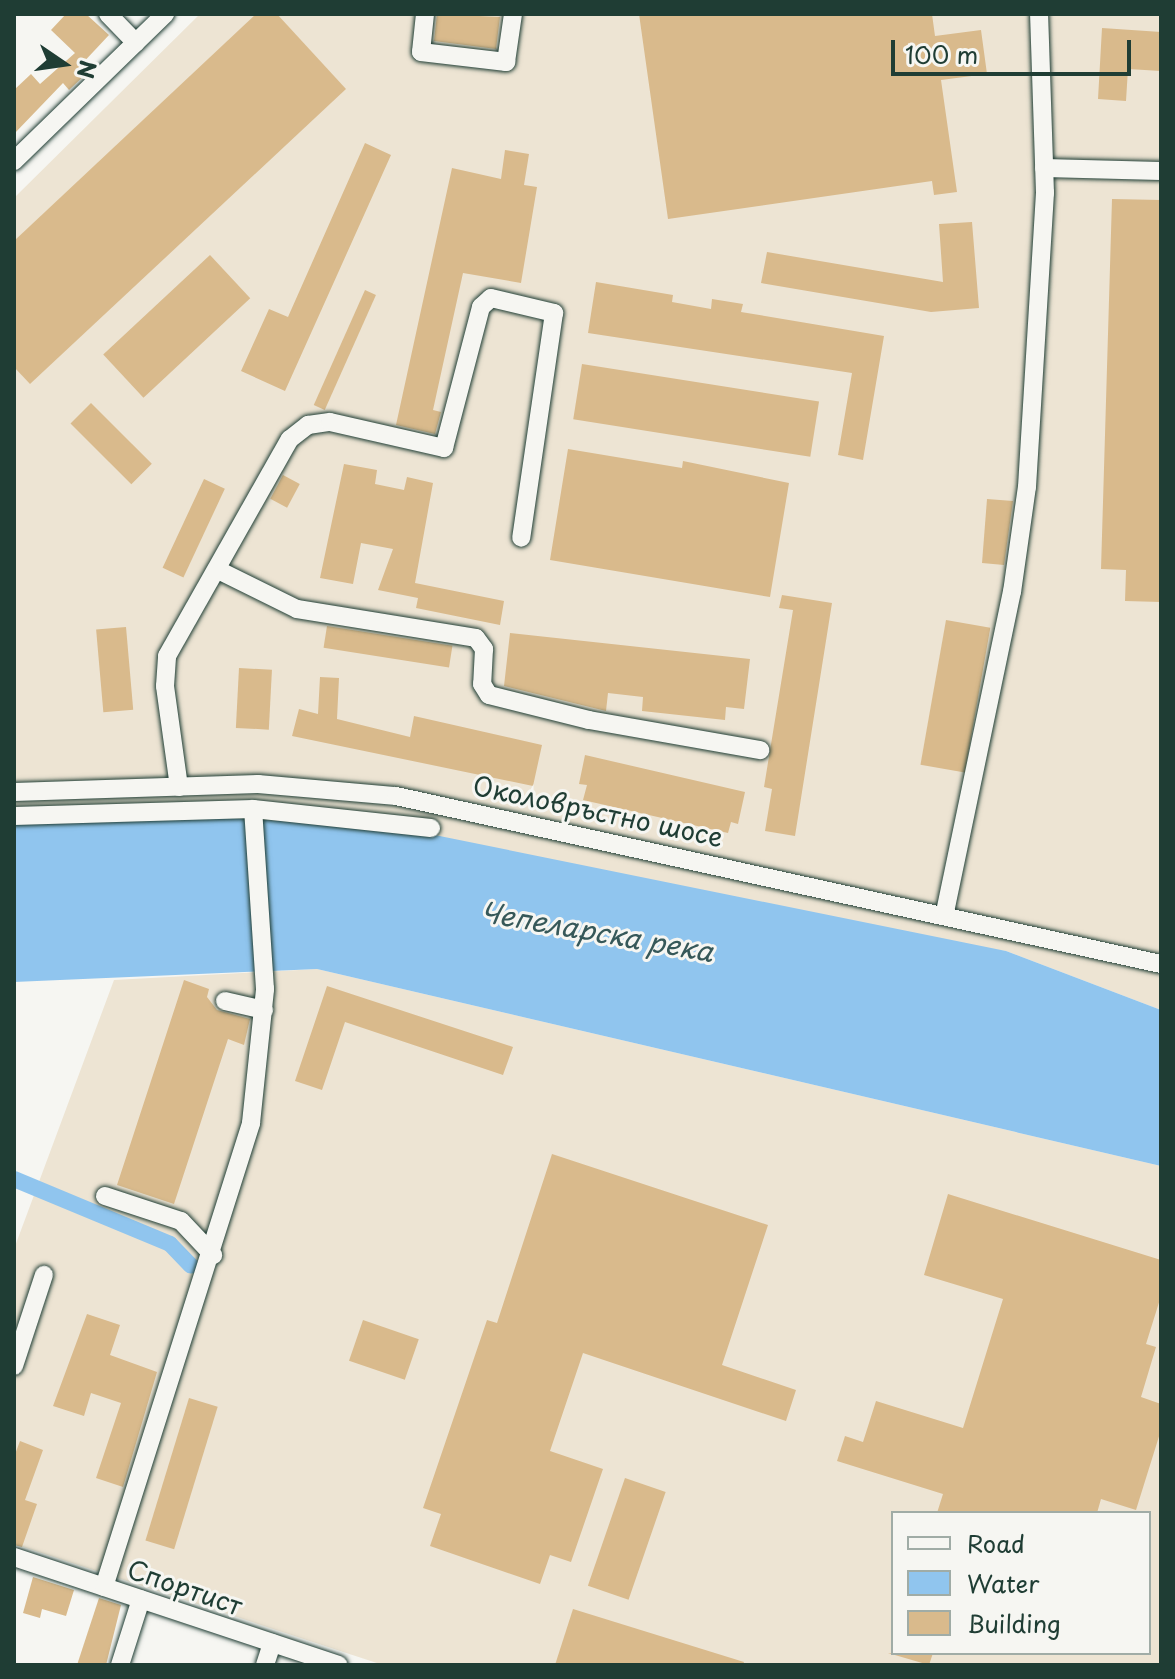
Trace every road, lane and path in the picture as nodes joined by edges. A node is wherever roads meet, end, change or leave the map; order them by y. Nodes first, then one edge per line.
1 (108, 14) edge
2 (165, 14) edge
3 (425, 14) edge
4 (513, 14) edge
5 (1039, 14) edge
6 (136, 43) junction
7 (15, 158) edge
8 (1044, 168) junction
9 (1161, 171) edge
10 (521, 538) dead end
11 (218, 570) junction
12 (760, 750) dead end
13 (179, 787) junction
14 (14, 792) edge
15 (253, 809) junction
16 (14, 816) edge
17 (431, 828) dead end
18 (945, 912) junction
19 (1161, 964) edge
20 (225, 1001) dead end
21 (264, 1010) junction
22 (105, 1196) dead end
23 (213, 1255) junction
24 (44, 1275) dead end
25 (14, 1366) edge
26 (14, 1557) edge
27 (104, 1587) junction
28 (141, 1599) junction
29 (272, 1643) junction
30 (120, 1665) edge
31 (265, 1665) edge
32 (339, 1665) edge

1 - 6 street
2 - 6 street
3 - 4 street
5 - 8 street
6 - 7 street
8 - 9 street
8 - 18 street
10 - 11 street
11 - 12 street
11 - 13 street
13 - 14 street, Околовръстно шосе
13 - 18 street, Околовръстно шосе
15 - 16 street
15 - 17 street
15 - 21 street
18 - 19 street, Околовръстно шосе
20 - 21 street
21 - 23 street
22 - 23 street
23 - 27 street
24 - 25 street
26 - 27 street, Спортист
27 - 28 street, Спортист
28 - 29 street, Спортист
28 - 30 street
29 - 31 street
29 - 32 street, Спортист

